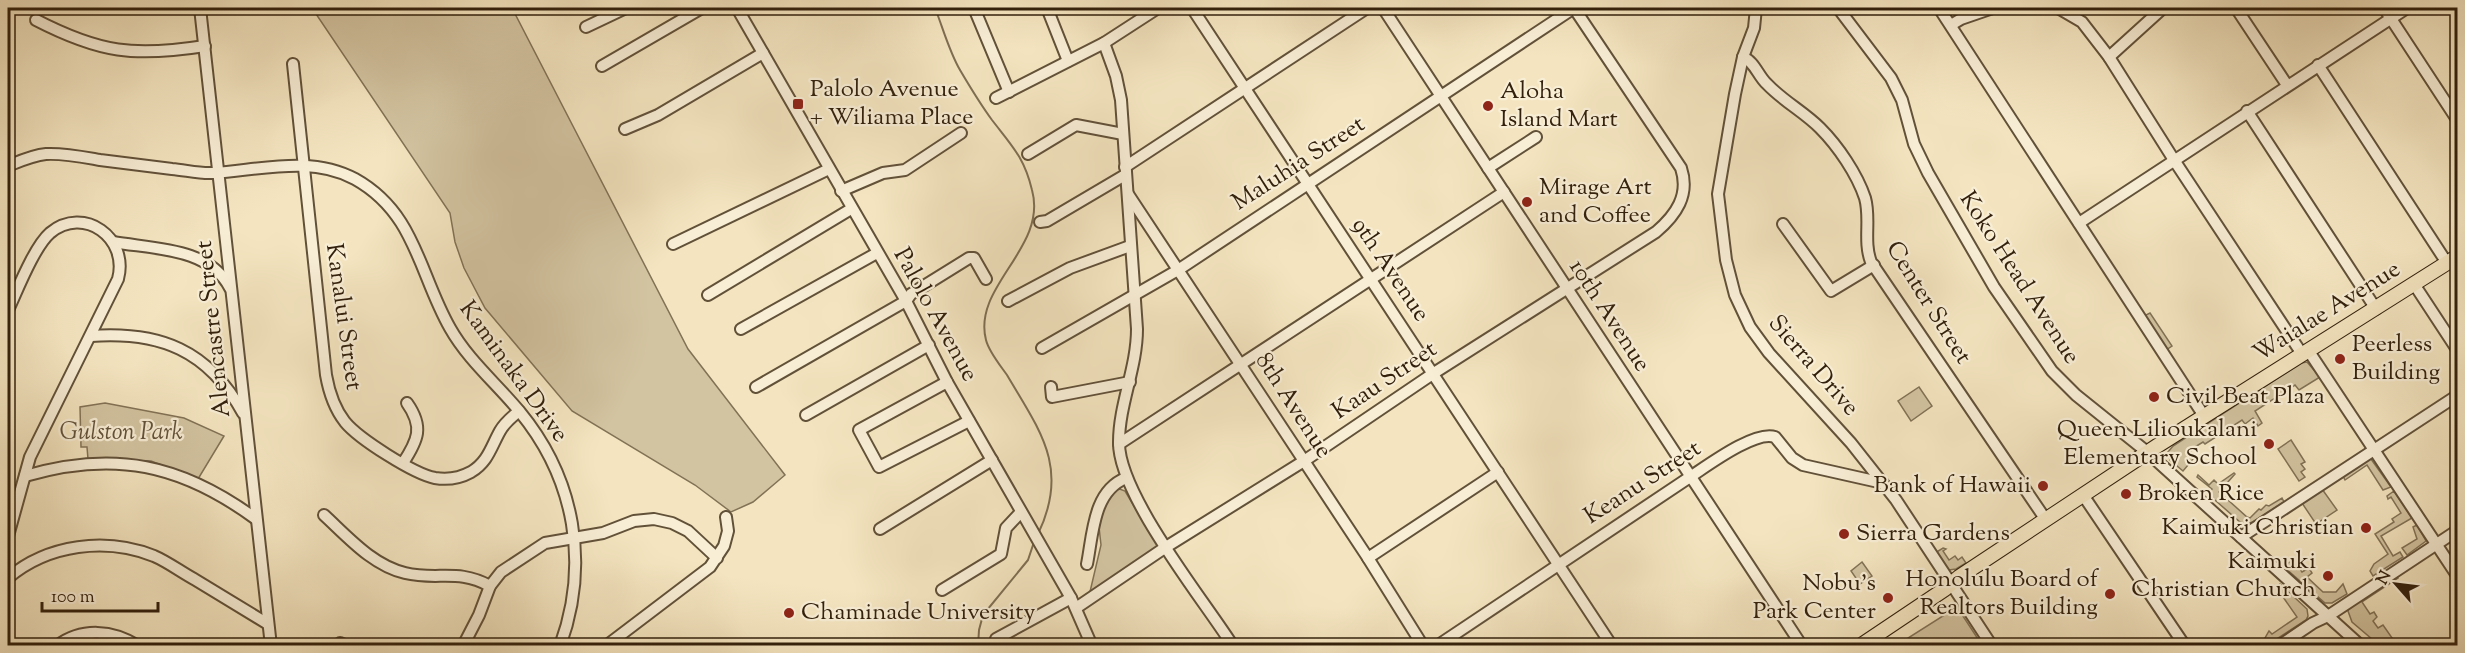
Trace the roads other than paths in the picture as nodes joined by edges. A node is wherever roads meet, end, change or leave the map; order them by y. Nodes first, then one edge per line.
1 (201, 8) edge
2 (626, 8) edge
3 (702, 8) edge
4 (737, 8) edge
5 (974, 8) edge
6 (1047, 8) edge
7 (1158, 8) edge
8 (1192, 8) edge
9 (1367, 8) edge
10 (1383, 8) edge
11 (1574, 8) edge
12 (1756, 8) edge
13 (1939, 8) edge
14 (1993, 8) edge
15 (2058, 8) edge
16 (2163, 8) edge
17 (2236, 8) edge
18 (2384, 8) edge
19 (2407, 8) edge
20 (1841, 10) edge
21 (2391, 18) junction
22 (36, 20) dead end
23 (1951, 25) junction
24 (586, 27) dead end
25 (1104, 43) junction
26 (205, 45) junction
27 (763, 53) junction
28 (1743, 57) junction
29 (2109, 57) junction
30 (1068, 61) junction
31 (293, 64) dead end
32 (2318, 65) junction
33 (602, 66) dead end
34 (2287, 86) junction
35 (1244, 87) junction
36 (1009, 92) junction
37 (1441, 96) junction
38 (996, 98) dead end
39 (2247, 111) junction
40 (2457, 121) edge
41 (625, 129) dead end
42 (961, 133) dead end
43 (1123, 134) junction
44 (1536, 137) dead end
45 (1028, 154) dead end
46 (2174, 160) junction
47 (303, 165) junction
48 (8, 166) edge
49 (1488, 168) junction
50 (829, 169) junction
51 (1125, 171) junction
52 (218, 172) junction
53 (1308, 184) junction
54 (841, 191) junction
55 (1126, 192) junction
56 (1504, 192) junction
57 (851, 208) junction
58 (1040, 222) dead end
59 (2079, 222) junction
60 (1782, 224) dead end
61 (113, 242) junction
62 (673, 244) dead end
63 (1130, 246) junction
64 (877, 253) junction
65 (2452, 260) edge
66 (1874, 265) junction
67 (1178, 270) junction
68 (986, 279) dead end
69 (1371, 279) junction
70 (2414, 284) junction
71 (1566, 289) junction
72 (233, 294) junction
73 (708, 295) dead end
74 (1134, 297) junction
75 (906, 301) junction
76 (1008, 301) dead end
77 (2376, 309) junction
78 (8, 310) edge
79 (741, 329) dead end
80 (90, 336) junction
81 (929, 345) junction
82 (1042, 348) dead end
83 (2457, 351) edge
84 (2305, 352) junction
85 (1241, 366) junction
86 (1434, 373) junction
87 (947, 382) junction
88 (1130, 382) junction
89 (756, 387) dead end
90 (1051, 387) dead end
91 (2457, 395) edge
92 (407, 403) dead end
93 (519, 411) junction
94 (806, 415) dead end
95 (245, 416) junction
96 (2204, 416) junction
97 (969, 421) junction
98 (1119, 444) junction
99 (2373, 450) junction
100 (2147, 452) junction
101 (992, 460) junction
102 (1304, 461) junction
103 (403, 463) junction
104 (1498, 472) junction
105 (25, 476) junction
106 (1690, 477) junction
107 (1126, 478) junction
108 (1883, 483) junction
109 (2083, 495) junction
110 (1021, 512) junction
111 (324, 515) dead end
112 (726, 518) dead end
113 (256, 519) junction
114 (2046, 520) junction
115 (880, 529) dead end
116 (2457, 530) edge
117 (8, 536) edge
118 (575, 537) junction
119 (2241, 537) junction
120 (2436, 544) junction
121 (1166, 548) junction
122 (717, 558) junction
123 (1368, 558) junction
124 (1088, 564) dead end
125 (1559, 564) junction
126 (2457, 577) edge
127 (8, 578) edge
128 (1951, 584) junction
129 (490, 586) junction
130 (942, 590) dead end
131 (1073, 603) junction
132 (2328, 616) junction
133 (268, 624) junction
134 (996, 639) dead end
135 (57, 645) edge
136 (138, 645) edge
137 (271, 645) edge
138 (463, 645) edge
139 (560, 645) edge
140 (606, 645) edge
141 (1092, 645) edge
142 (1233, 645) edge
143 (1423, 645) edge
144 (1437, 645) edge
145 (1612, 645) edge
146 (1802, 645) edge
147 (1860, 645) edge
148 (1992, 645) edge
149 (2185, 645) edge
150 (2279, 645) edge
151 (2361, 645) edge

1 - 26 street, Alencastre Street
2 - 24 street
3 - 33 street
4 - 27 street, Palolo Avenue
5 - 36 street
6 - 30 street
7 - 25 street
8 - 35 street, 9th Avenue
9 - 35 street
10 - 37 street, 10th Avenue
11 - 37 street, Maluhia Street
11 - 71 street, Kaau Street
12 - 28 street, Sierra Drive
13 - 23 street
14 - 23 street
15 - 29 street
16 - 29 street
17 - 34 street
18 - 21 street
19 - 21 street
20 - 100 street, Koko Head Avenue
21 - 32 street
21 - 40 street
22 - 26 street
23 - 59 street
25 - 30 street
25 - 43 street
26 - 52 street, Alencastre Street
27 - 41 street
27 - 50 street, Palolo Avenue
28 - 66 street, Center Street
28 - 108 street, Sierra Drive
29 - 46 street
30 - 36 street
31 - 47 street, Kanalui Street
32 - 34 street
32 - 65 street
34 - 39 street
35 - 51 street
35 - 53 street, 9th Avenue
36 - 38 street
37 - 49 street, 10th Avenue
37 - 53 street, Maluhia Street
39 - 46 street
39 - 77 street
42 - 54 street
43 - 45 street
43 - 51 street
44 - 49 street
46 - 59 street
46 - 84 street
47 - 52 street, Kaminaka Drive
47 - 93 street, Kaminaka Drive
47 - 103 street, Kanalui Street
48 - 52 street, Kaminaka Drive
49 - 56 street, 10th Avenue
50 - 54 street, Palolo Avenue
50 - 62 street
51 - 55 street
51 - 58 street
52 - 72 street, Alencastre Street
53 - 67 street, Maluhia Street
53 - 69 street, 9th Avenue
54 - 57 street, Palolo Avenue
55 - 63 street
55 - 67 street, 8th Avenue
56 - 69 street
56 - 71 street, 10th Avenue
57 - 64 street, Palolo Avenue
57 - 73 street
59 - 96 street
60 - 66 street
61 - 72 street
61 - 78 street
61 - 80 street
63 - 74 street
63 - 76 street
64 - 75 street, Palolo Avenue
64 - 79 street
65 - 70 main road, Waialae Avenue
66 - 114 street, Center Street
67 - 74 street, Maluhia Street
67 - 85 street, 8th Avenue
68 - 75 street
69 - 85 street
69 - 86 street, 9th Avenue
70 - 77 main road, Waialae Avenue
70 - 83 street
71 - 86 street, Kaau Street
71 - 106 street, 10th Avenue
72 - 95 street, Alencastre Street
74 - 82 street, Maluhia Street
74 - 88 street
75 - 81 street, Palolo Avenue
75 - 89 street
77 - 84 main road, Waialae Avenue
80 - 95 street
80 - 105 street
81 - 87 street, Palolo Avenue
81 - 94 street
84 - 96 main road, Waialae Avenue
84 - 99 street
85 - 98 street
85 - 102 street, 8th Avenue
86 - 102 street, Kaau Street
86 - 104 street, 9th Avenue
87 - 97 street, Palolo Avenue
87 - 97 street
88 - 90 street
88 - 98 street
91 - 99 street
92 - 103 street
93 - 103 street, Kanalui Street
93 - 118 street, Kaminaka Drive
95 - 113 street, Alencastre Street
96 - 100 main road, Waialae Avenue
97 - 101 street, Palolo Avenue
98 - 107 street
99 - 119 street
99 - 120 street
100 - 109 main road, Waialae Avenue
100 - 119 street, Koko Head Avenue
101 - 110 street, Palolo Avenue
101 - 115 street
102 - 121 street, Kaau Street
102 - 123 street, 8th Avenue
104 - 123 street
104 - 125 street, 9th Avenue
105 - 113 street
105 - 117 street
106 - 108 street, Keanu Street
106 - 125 street, Keanu Street
106 - 146 street, 10th Avenue
107 - 121 street
107 - 124 street
108 - 128 street, Sierra Drive
109 - 114 main road, Waialae Avenue
109 - 149 street
110 - 130 street
110 - 131 street, Palolo Avenue
111 - 129 street
112 - 122 street
113 - 133 street, Alencastre Street
114 - 128 main road, Waialae Avenue
116 - 120 street
118 - 122 street
118 - 129 street
118 - 139 street, Kaminaka Drive
119 - 132 street, Koko Head Avenue
120 - 126 street
120 - 132 street
121 - 131 street, Kaau Street
121 - 142 street
122 - 140 street
123 - 143 street, 8th Avenue
125 - 144 street, Keanu Street
125 - 145 street, 9th Avenue
127 - 133 street
128 - 147 main road, Waialae Avenue
128 - 148 street, Sierra Drive
129 - 138 street
131 - 134 street, Kaau Street
131 - 141 street, Palolo Avenue
132 - 150 street
132 - 151 street, Koko Head Avenue
133 - 137 street, Alencastre Street
135 - 136 street

